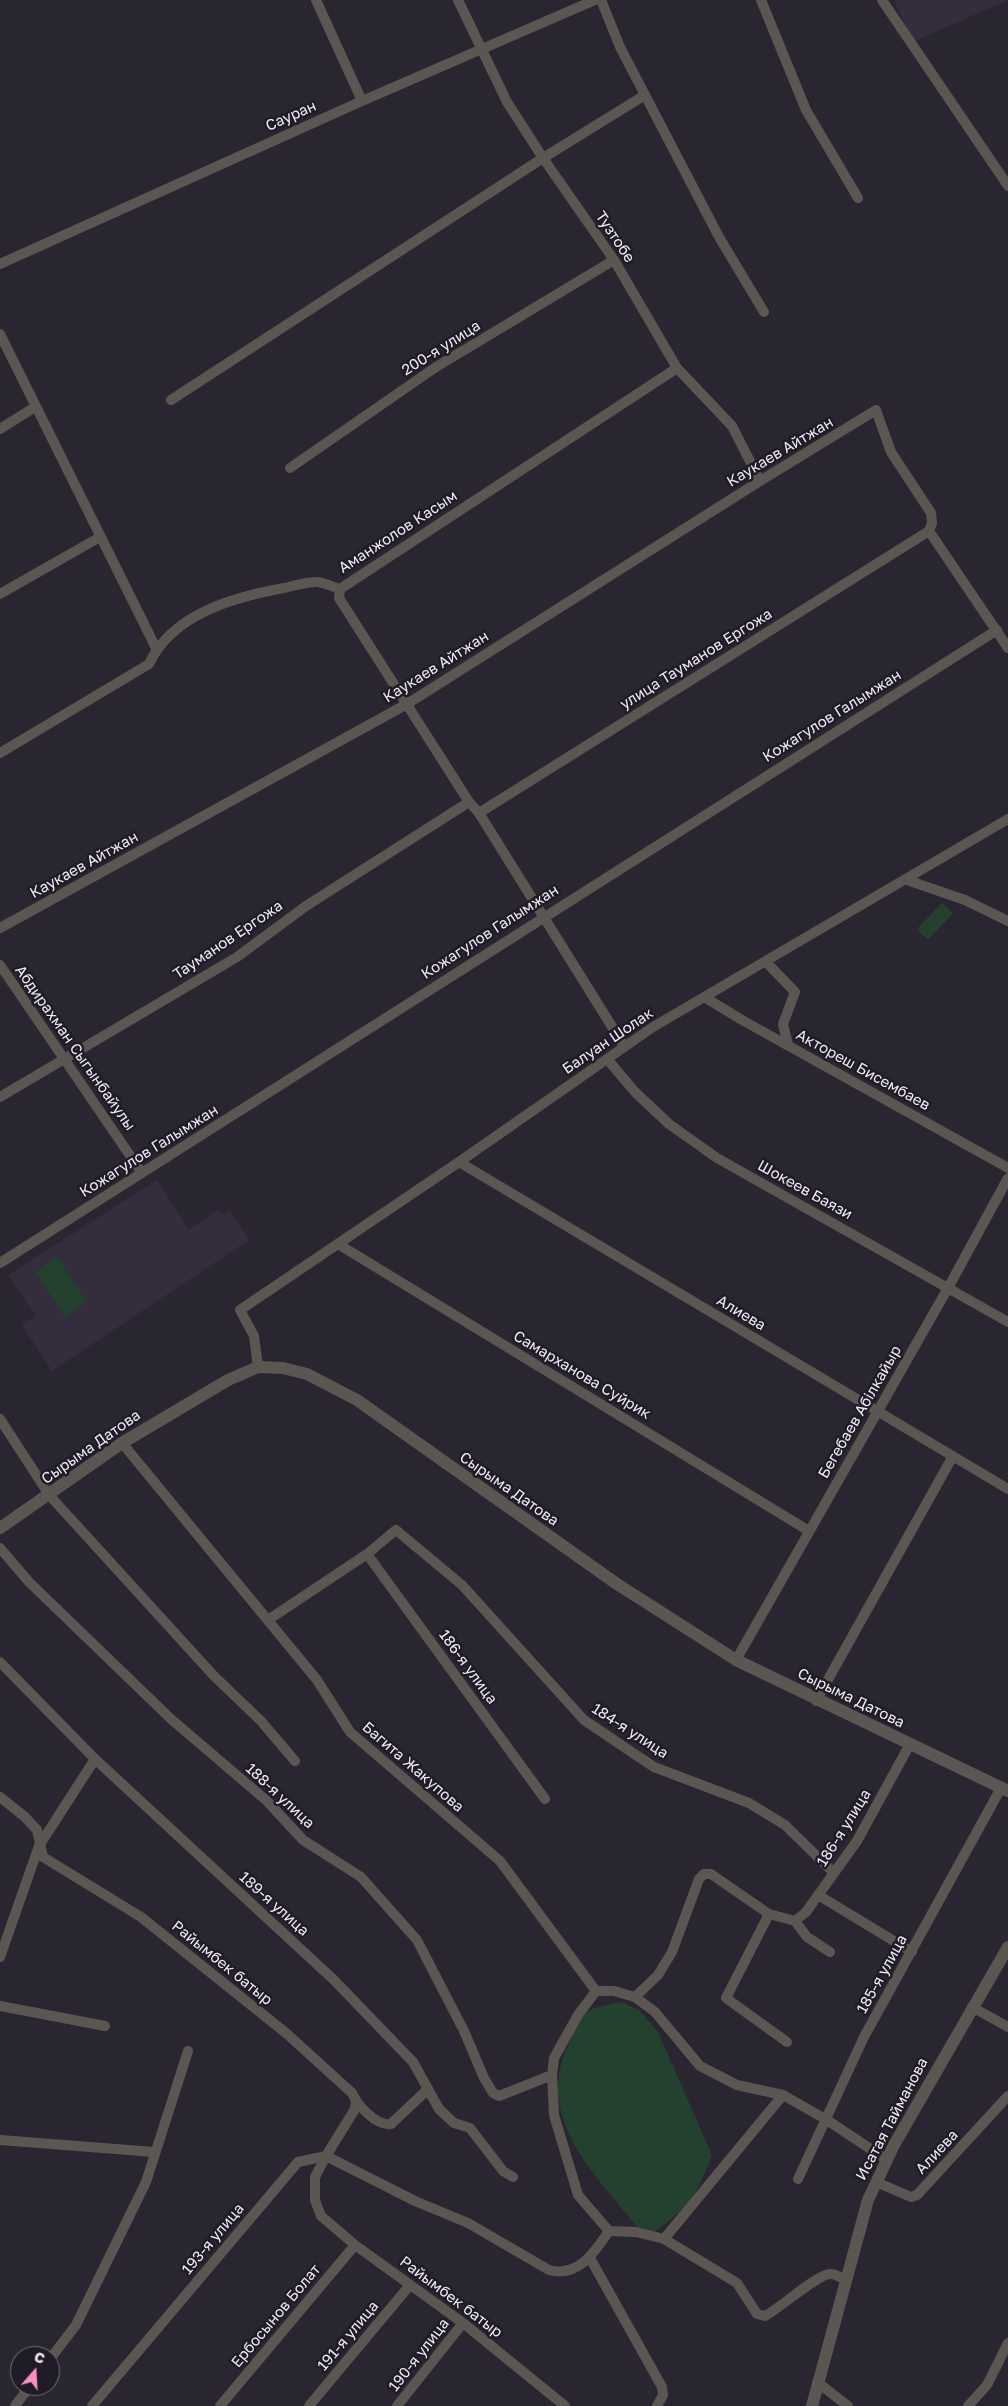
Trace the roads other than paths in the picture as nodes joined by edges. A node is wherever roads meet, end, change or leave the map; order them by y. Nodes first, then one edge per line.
1 (316, 0) edge
2 (458, 0) edge
3 (595, 0) edge
4 (601, 0) edge
5 (761, 0) edge
6 (882, 0) edge
7 (480, 48) junction
8 (646, 95) junction
9 (362, 101) junction
10 (543, 158) junction
11 (1008, 186) edge
12 (858, 198) dead end
13 (614, 260) junction
14 (0, 264) edge
15 (764, 312) dead end
16 (0, 334) edge
17 (677, 368) junction
18 (171, 400) dead end
19 (35, 407) junction
20 (0, 429) edge
21 (290, 468) dead end
22 (760, 481) junction
23 (929, 531) junction
24 (100, 537) junction
25 (340, 589) junction
26 (0, 594) edge
27 (997, 630) junction
28 (156, 648) junction
29 (1008, 648) edge
30 (407, 704) junction
31 (0, 753) edge
32 (469, 802) junction
33 (479, 813) junction
34 (1008, 819) edge
35 (907, 880) junction
36 (542, 917) junction
37 (1008, 921) edge
38 (0, 928) edge
39 (766, 962) junction
40 (0, 965) edge
41 (704, 997) junction
42 (788, 1045) junction
43 (624, 1046) junction
44 (64, 1057) junction
45 (607, 1058) junction
46 (0, 1097) edge
47 (458, 1162) junction
48 (1008, 1168) edge
49 (142, 1172) junction
50 (1008, 1178) edge
51 (338, 1244) junction
52 (0, 1262) edge
53 (948, 1288) junction
54 (1008, 1322) edge
55 (258, 1368) junction
56 (876, 1411) junction
57 (1, 1422) edge
58 (122, 1443) junction
59 (953, 1456) junction
60 (1008, 1489) edge
61 (50, 1496) junction
62 (0, 1528) edge
63 (810, 1531) junction
64 (0, 1548) edge
65 (367, 1554) junction
66 (268, 1620) junction
67 (736, 1660) junction
68 (0, 1662) edge
69 (816, 1701) junction
70 (910, 1744) junction
71 (95, 1759) junction
72 (295, 1761) dead end
73 (1005, 1790) edge
74 (0, 1797) edge
75 (546, 1799) dead end
76 (39, 1846) junction
77 (834, 1873) junction
78 (818, 1895) junction
79 (769, 1914) junction
80 (795, 1922) junction
81 (1008, 1947) edge
82 (830, 1952) dead end
83 (912, 1952) junction
84 (0, 1957) edge
85 (596, 1991) junction
86 (635, 1997) junction
87 (0, 2006) edge
88 (972, 2007) junction
89 (106, 2026) dead end
90 (1008, 2027) edge
91 (787, 2042) dead end
92 (188, 2051) dead end
93 (552, 2075) junction
94 (427, 2090) junction
95 (783, 2095) junction
96 (1008, 2096) edge
97 (356, 2101) junction
98 (827, 2120) junction
99 (0, 2140) edge
100 (154, 2152) junction
101 (326, 2156) junction
102 (887, 2160) junction
103 (512, 2177) dead end
104 (798, 2179) dead end
105 (876, 2182) junction
106 (609, 2231) junction
107 (664, 2239) junction
108 (355, 2245) junction
109 (590, 2258) junction
110 (846, 2280) junction
111 (410, 2285) junction
112 (463, 2323) junction
113 (1008, 2343) edge
114 (60, 2347) edge
115 (817, 2382) junction
116 (92, 2406) edge
117 (220, 2406) edge
118 (310, 2406) edge
119 (398, 2406) edge
120 (565, 2406) edge
121 (656, 2406) edge
122 (812, 2406) edge
123 (848, 2406) edge
124 (968, 2406) edge

1 - 9 street
2 - 7 street, Тузтобе
3 - 7 street, Сауран
4 - 8 street
5 - 12 street
6 - 11 street
7 - 9 street, Сауран
7 - 10 street, Тузтобе
8 - 10 street
8 - 15 street
9 - 14 street, Сауран
10 - 13 street, Тузтобе
10 - 18 street
13 - 17 street, Тузтобе
13 - 21 street, 200-я улица
16 - 19 street
17 - 22 street, Тузтобе
17 - 25 street, Аманжолов Касым
19 - 20 street
19 - 24 street
22 - 23 street, Каукаев Айтжан
22 - 30 street, Каукаев Айтжан
23 - 27 street
23 - 33 street, улица Тауманов Ергожа
24 - 26 street
24 - 28 street
25 - 28 street, Аманжолов Касым
25 - 30 street
27 - 29 street
27 - 36 street, Кожагулов Галымжан
28 - 31 street, Аманжолов Касым
30 - 32 street
30 - 38 street, Каукаев Айтжан
32 - 33 street
32 - 44 street, Тауманов Ергожа
33 - 36 street
34 - 35 street, Балуан Шолак
35 - 37 street
35 - 39 street, Балуан Шолак
36 - 43 street
36 - 49 street, Кожагулов Галымжан
39 - 41 street, Балуан Шолак
39 - 42 street
40 - 44 street, Абдирахман Сыгынбайулы
41 - 42 street, Актореш Бисембаев
41 - 43 street, Балуан Шолак
42 - 48 street, Актореш Бисембаев
43 - 45 street, Балуан Шолак
44 - 46 street, Тауманов Ергожа
44 - 49 street, Абдирахман Сыгынбайулы
45 - 47 street, Балуан Шолак
45 - 53 street, Шокеев Баязи
47 - 51 street, Балуан Шолак
47 - 56 street, Алиева
49 - 52 street, Кожагулов Галымжан
50 - 53 street, Бегебаев Абілкайыр
51 - 55 street, Балуан Шолак
51 - 63 street, Самарханова Суйрик
53 - 54 street, Шокеев Баязи
53 - 56 street, Бегебаев Абілкайыр
55 - 58 street, Сырыма Датова
55 - 67 street, Сырыма Датова
56 - 59 street, Алиева
56 - 63 street, Бегебаев Абілкайыр
57 - 61 street
58 - 61 street, Сырыма Датова
58 - 66 street, Багита Жакупова
59 - 60 street, Алиева
59 - 69 street
61 - 62 street, Сырыма Датова
61 - 72 street
63 - 67 street, Бегебаев Абілкайыр
64 - 93 street, 188-я улица
65 - 66 street
65 - 75 street, 186-я улица
65 - 77 street, 184-я улица
66 - 85 street, Багита Жакупова
67 - 69 street, Сырыма Датова
68 - 71 street, 189-я улица
69 - 70 street, Сырыма Датова
70 - 73 street, Сырыма Датова
70 - 77 street, 186-я улица
71 - 76 street
71 - 94 street, 189-я улица
73 - 83 street, 185-я улица
74 - 76 street, Райымбек батыр
76 - 84 street
76 - 97 street, Райымбек батыр
77 - 78 street, 186-я улица
78 - 80 street, 186-я улица
78 - 83 street
79 - 80 street
79 - 86 street
79 - 91 street
80 - 82 street
81 - 88 street, Исатая Тайманова
83 - 98 street, 185-я улица
85 - 86 street
85 - 93 street
86 - 95 street
87 - 89 street
88 - 90 street
88 - 102 street, Исатая Тайманова
92 - 100 street
93 - 106 street
94 - 97 street, Райымбек батыр
94 - 103 street, 189-я улица
95 - 98 street
95 - 107 street
96 - 105 street, Алиева
97 - 101 street
98 - 102 street
98 - 104 street, 185-я улица
99 - 100 street
100 - 114 street
101 - 108 street, Райымбек батыр
101 - 109 street
101 - 116 street, 193-я улица
102 - 105 street, Исатая Тайманова
105 - 110 street, Исатая Тайманова
106 - 107 street
106 - 109 street
107 - 110 street
108 - 111 street, Райымбек батыр
108 - 117 street, Ербосынов Болат
109 - 121 street
110 - 115 street, Исатая Тайманова
111 - 112 street, Райымбек батыр
111 - 118 street, 191-я улица
112 - 119 street, 190-я улица
112 - 120 street, Райымбек батыр
113 - 124 street
115 - 122 street, Исатая Тайманова
115 - 123 street

